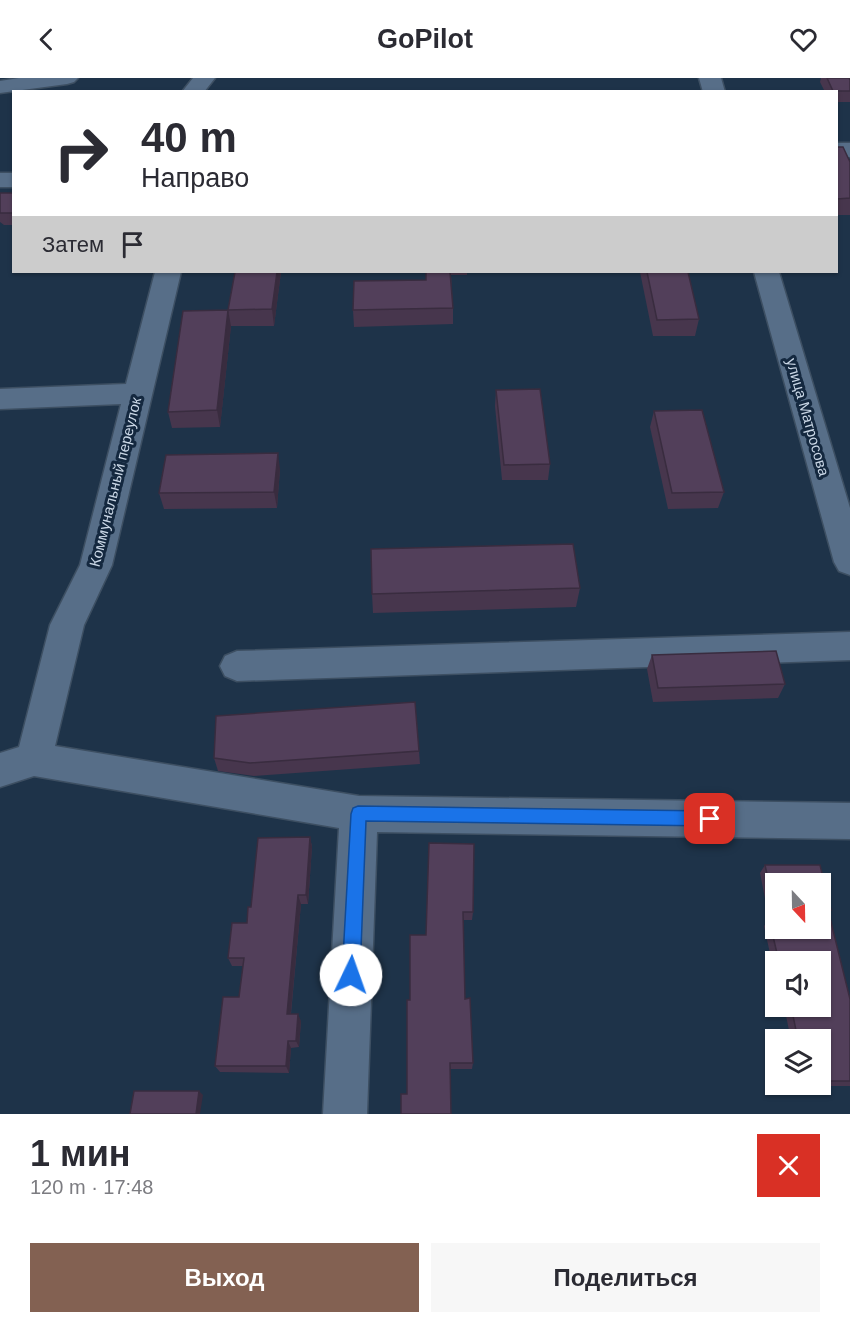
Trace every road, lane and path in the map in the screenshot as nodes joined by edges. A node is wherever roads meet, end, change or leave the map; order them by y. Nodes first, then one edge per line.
1 (67, 78) edge
2 (204, 78) edge
3 (0, 87) edge
4 (194, 90) edge
5 (168, 273) edge
6 (766, 273) edge
7 (138, 393) junction
8 (0, 399) edge
9 (850, 562) edge
10 (850, 646) edge
11 (237, 666) dead end
12 (17, 765) edge
13 (358, 814) junction
14 (850, 821) edge
15 (345, 1114) edge

1 - 3 street
2 - 4 street
5 - 7 street, Коммунальный переулок
6 - 9 street, улица Матросова
7 - 8 street
7 - 12 street, Коммунальный переулок
10 - 11 street
12 - 13 street
13 - 14 street
13 - 15 street

